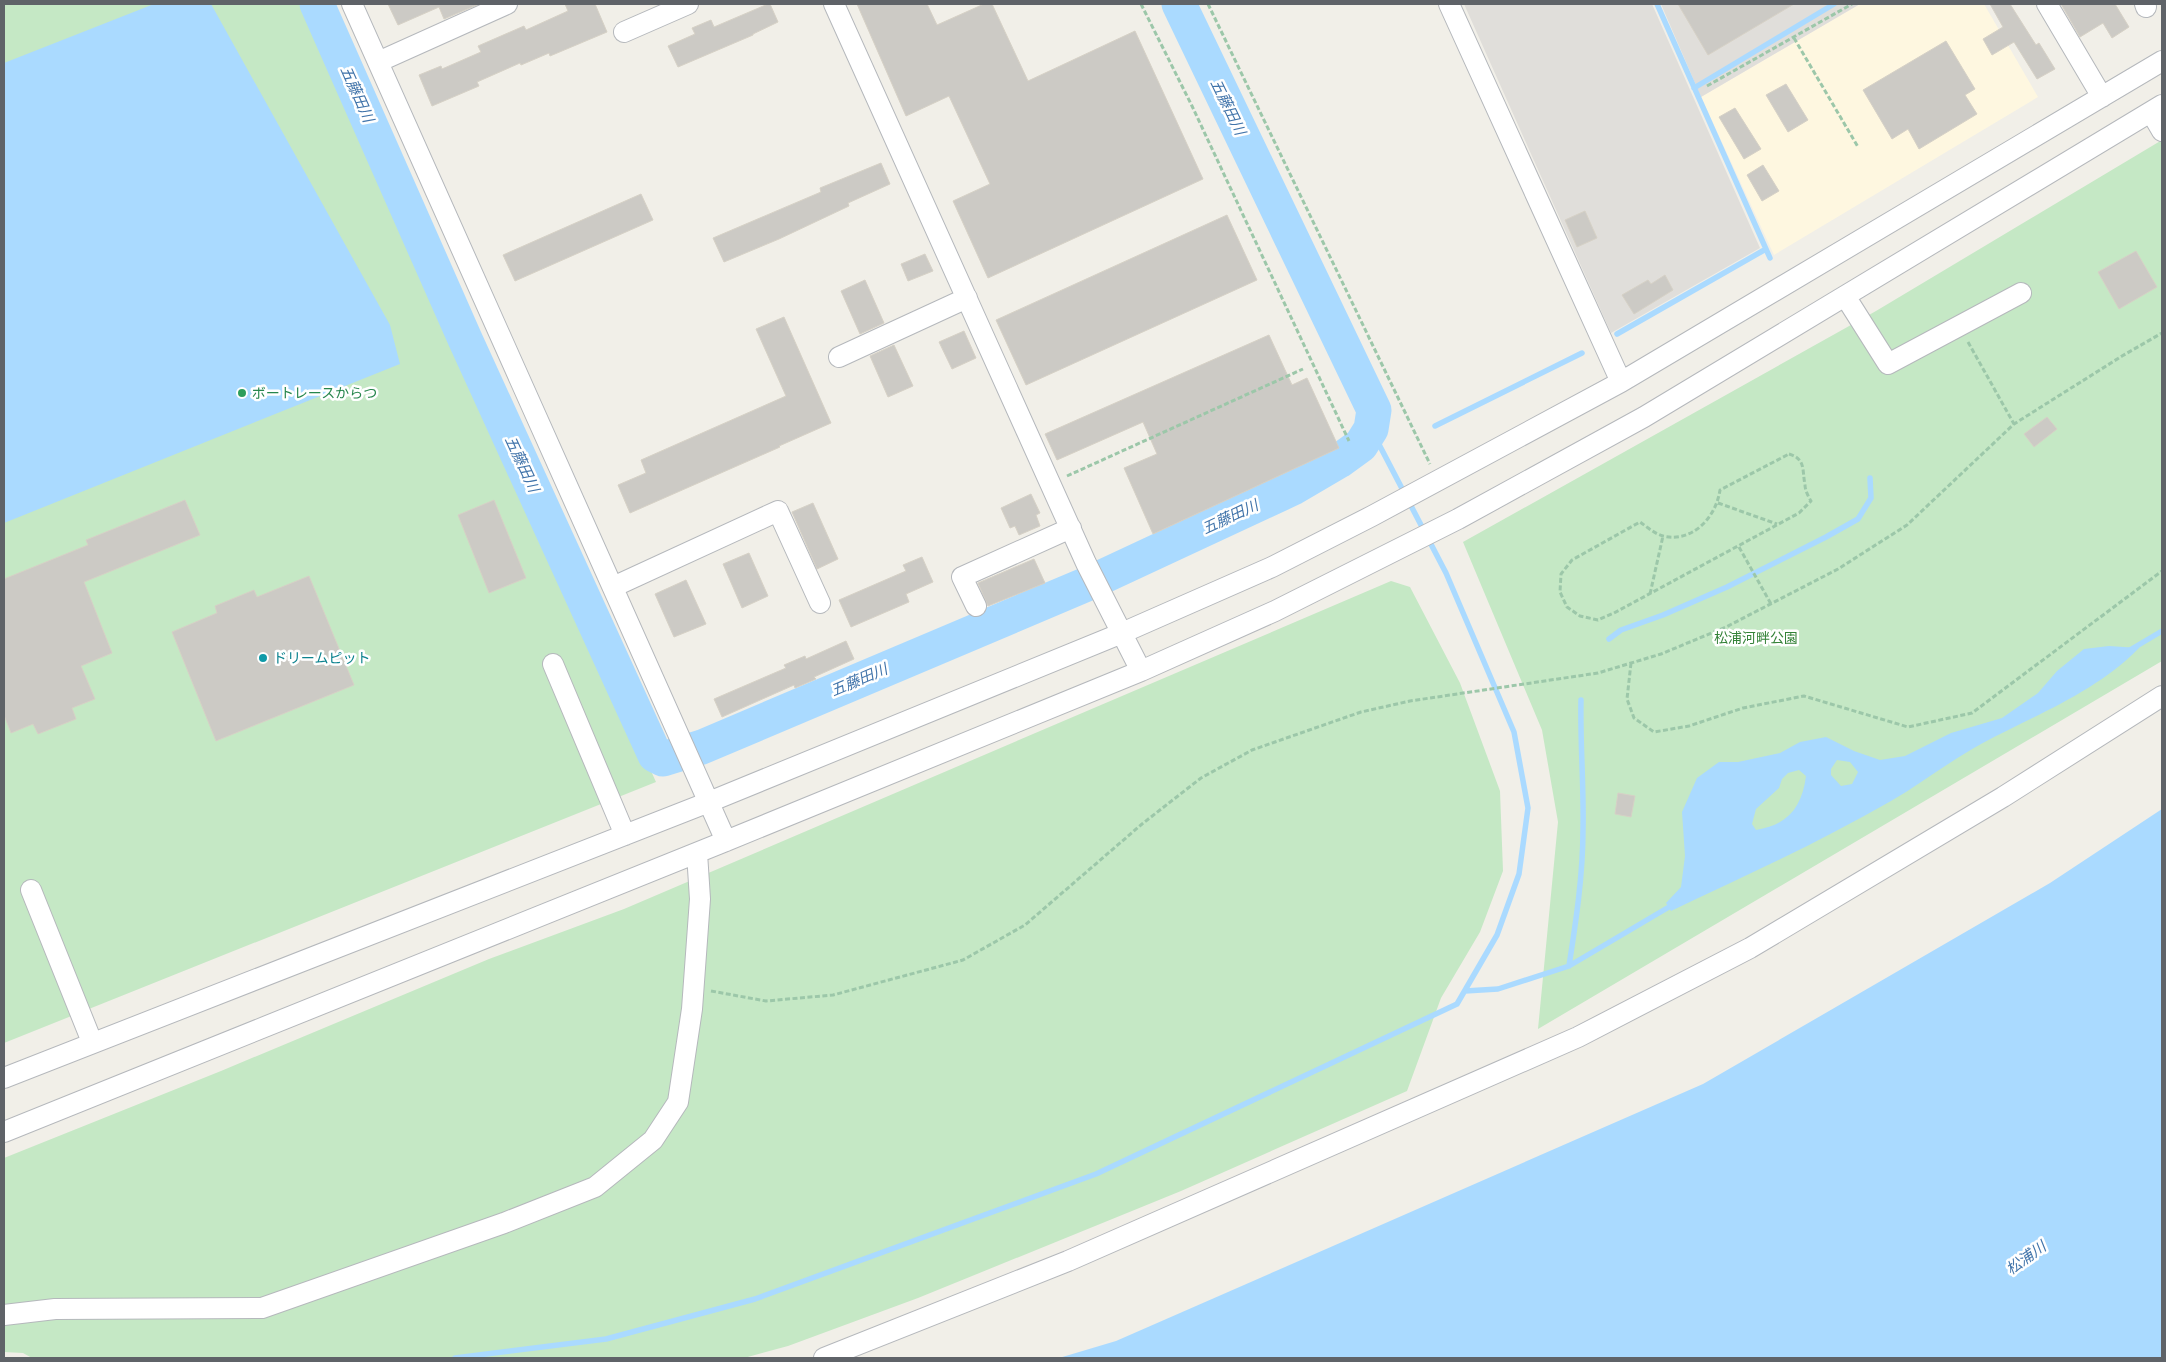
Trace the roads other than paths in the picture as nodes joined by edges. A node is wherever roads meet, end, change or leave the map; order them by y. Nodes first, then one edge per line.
1 (352, 4) edge
2 (688, 4) edge
3 (834, 4) edge
4 (1449, 4) edge
5 (2047, 4) edge
6 (497, 6) edge
7 (624, 32) dead end
8 (2162, 61) edge
9 (378, 62) junction
10 (2102, 97) junction
11 (2156, 109) edge
12 (2162, 131) edge
13 (2020, 293) dead end
14 (1845, 296) junction
15 (966, 298) junction
16 (839, 357) dead end
17 (1621, 382) junction
18 (1070, 528) junction
19 (613, 587) junction
20 (820, 603) dead end
21 (976, 606) dead end
22 (1122, 633) junction
23 (553, 664) dead end
24 (1141, 671) junction
25 (2162, 696) edge
26 (709, 802) junction
27 (625, 835) junction
28 (726, 841) junction
29 (697, 853) junction
30 (32, 890) dead end
31 (92, 1042) junction
32 (4, 1078) edge
33 (4, 1132) edge
34 (4, 1315) edge
35 (824, 1358) edge

1 - 9 street
2 - 7 street
3 - 15 street
4 - 17 street
5 - 10 street
6 - 9 street
8 - 10 street
9 - 19 street
10 - 17 street
11 - 12 street
11 - 14 street
13 - 14 street
14 - 24 street
15 - 16 street
15 - 18 street
17 - 22 street
18 - 21 street
18 - 22 street
19 - 20 street
19 - 26 street
22 - 24 street
22 - 26 street
23 - 27 street
24 - 28 street
25 - 35 street
26 - 27 street
26 - 28 street
27 - 31 street
28 - 29 street
29 - 33 street
29 - 34 street
30 - 31 street
31 - 32 street

